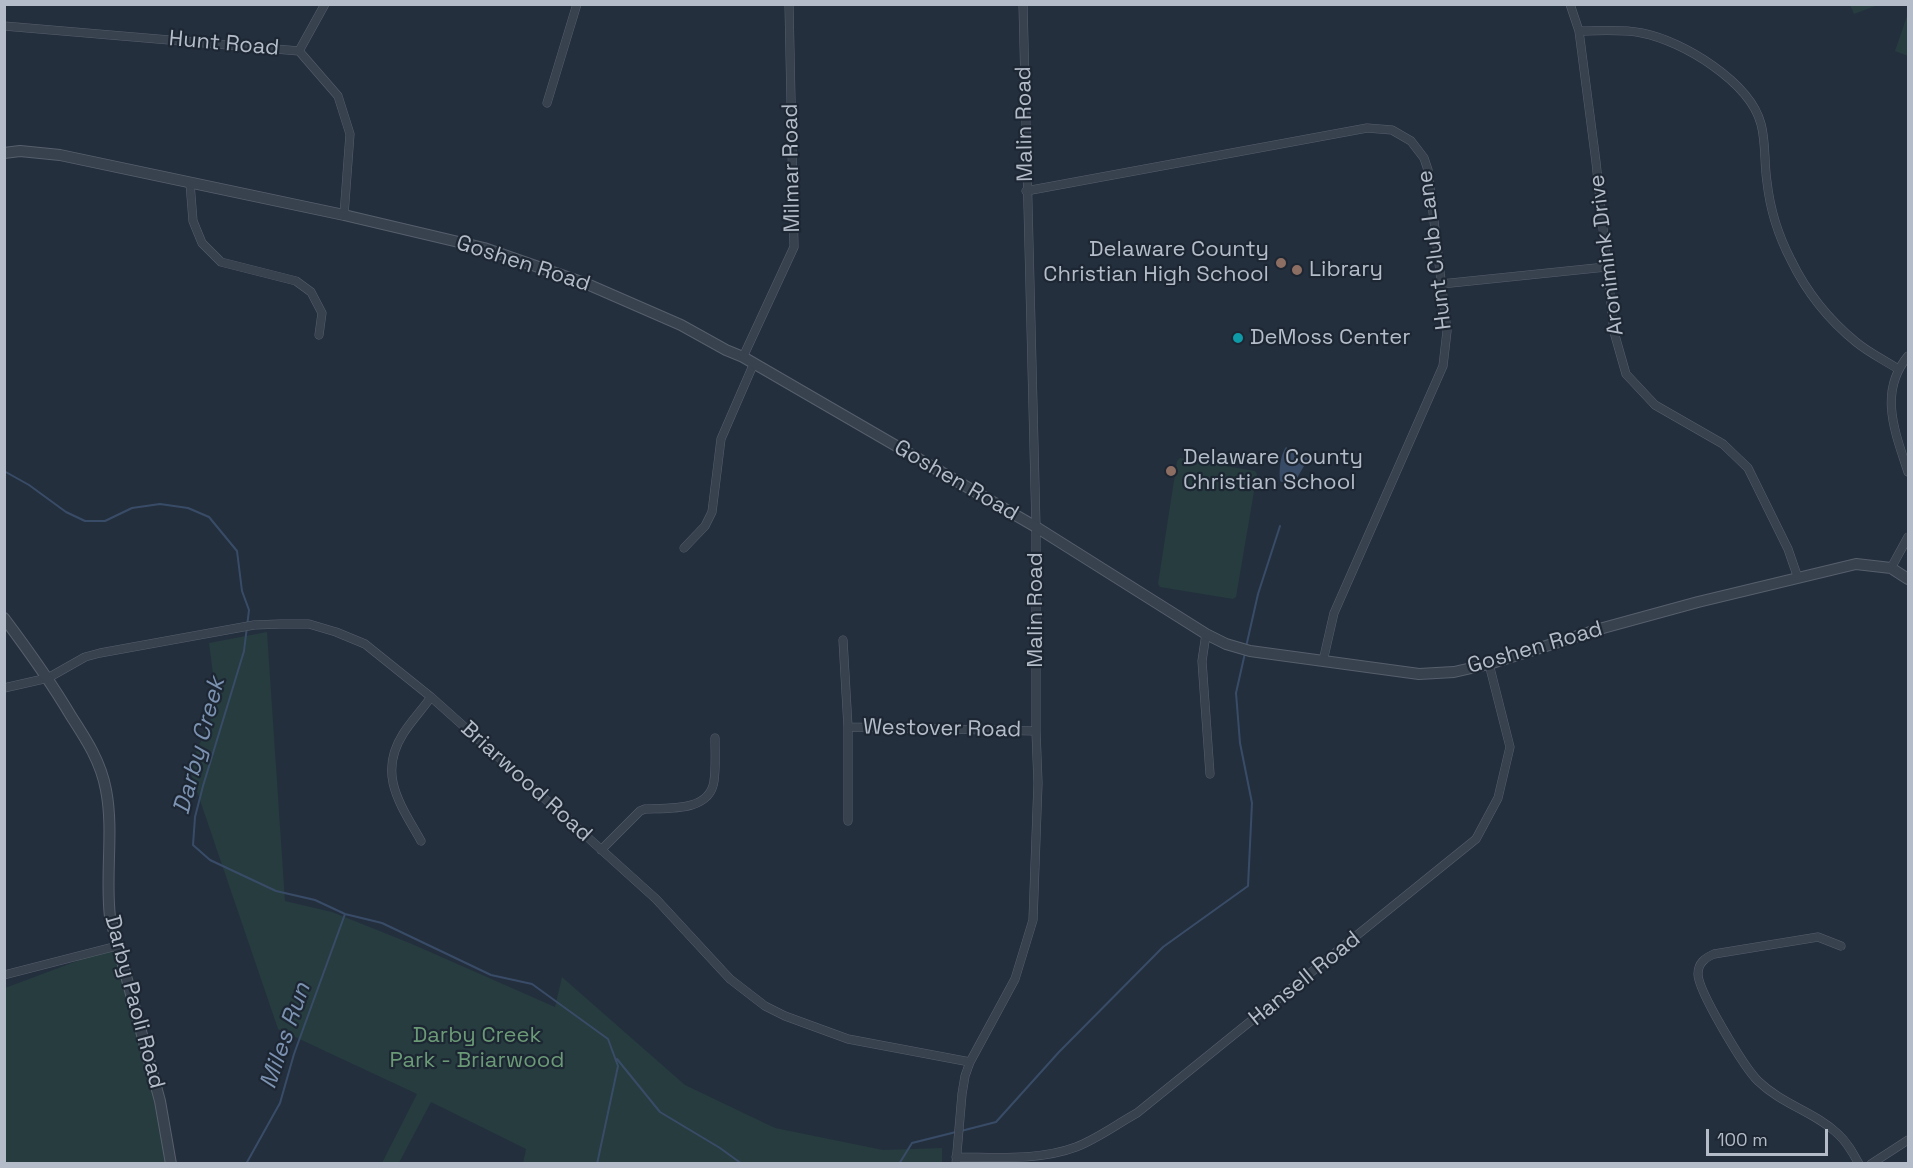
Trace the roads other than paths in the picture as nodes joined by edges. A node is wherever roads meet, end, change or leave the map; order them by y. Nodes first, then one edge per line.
1 (325, 4) edge
2 (577, 4) edge
3 (789, 4) edge
4 (1023, 4) edge
5 (1570, 4) edge
6 (4, 26) edge
7 (1579, 31) junction
8 (300, 51) junction
9 (547, 104) dead end
10 (4, 153) edge
11 (190, 183) junction
12 (1026, 191) junction
13 (344, 214) junction
14 (1606, 267) junction
15 (1441, 284) junction
16 (319, 335) dead end
17 (1908, 356) edge
18 (743, 357) junction
19 (754, 363) junction
20 (1898, 369) junction
21 (1908, 472) edge
22 (1036, 527) junction
23 (1908, 537) edge
24 (684, 548) dead end
25 (1891, 568) junction
26 (1798, 578) junction
27 (1908, 579) edge
28 (4, 618) edge
29 (1206, 634) junction
30 (843, 640) dead end
31 (1323, 661) junction
32 (1490, 664) junction
33 (48, 678) junction
34 (4, 688) edge
35 (431, 697) junction
36 (848, 727) junction
37 (1036, 730) junction
38 (715, 738) dead end
39 (1210, 774) dead end
40 (848, 821) dead end
41 (421, 841) dead end
42 (601, 850) junction
43 (117, 946) junction
44 (1841, 946) dead end
45 (4, 975) edge
46 (970, 1062) junction
47 (1908, 1140) edge
48 (956, 1160) edge
49 (171, 1164) edge
50 (1859, 1164) edge
51 (1871, 1164) edge

1 - 8 street
2 - 9 street
3 - 18 street, Milmar Road
4 - 12 street, Malin Road
5 - 7 street, Aronimink Drive
6 - 8 street, Hunt Road
7 - 14 street, Aronimink Drive
7 - 20 street
8 - 13 street, Hunt Road
10 - 11 street, Goshen Road
11 - 13 street, Goshen Road
11 - 16 street
12 - 15 street, Hunt Club Lane
12 - 22 street, Malin Road
13 - 18 street, Goshen Road
14 - 15 street
14 - 26 street, Aronimink Drive
15 - 31 street, Hunt Club Lane
17 - 20 street
18 - 19 street, Goshen Road
19 - 22 street, Goshen Road
19 - 24 street
20 - 21 street
22 - 29 street, Goshen Road
22 - 37 street, Malin Road
23 - 25 street
25 - 26 street, Goshen Road
25 - 27 street, Goshen Road
26 - 32 street, Goshen Road
28 - 33 street, Darby Paoli Road
29 - 31 street, Goshen Road
29 - 39 street
30 - 36 street
31 - 32 street, Goshen Road
32 - 48 street, Hansell Road
33 - 34 street, Briarwood Road
33 - 35 street, Briarwood Road
33 - 43 street, Darby Paoli Road
35 - 41 street
35 - 42 street, Briarwood Road
36 - 37 street, Westover Road
36 - 40 street
37 - 46 street, Malin Road
38 - 42 street
42 - 46 street, Briarwood Road
43 - 45 street
43 - 49 street, Darby Paoli Road
44 - 50 street
46 - 48 street, Malin Road
47 - 51 street

